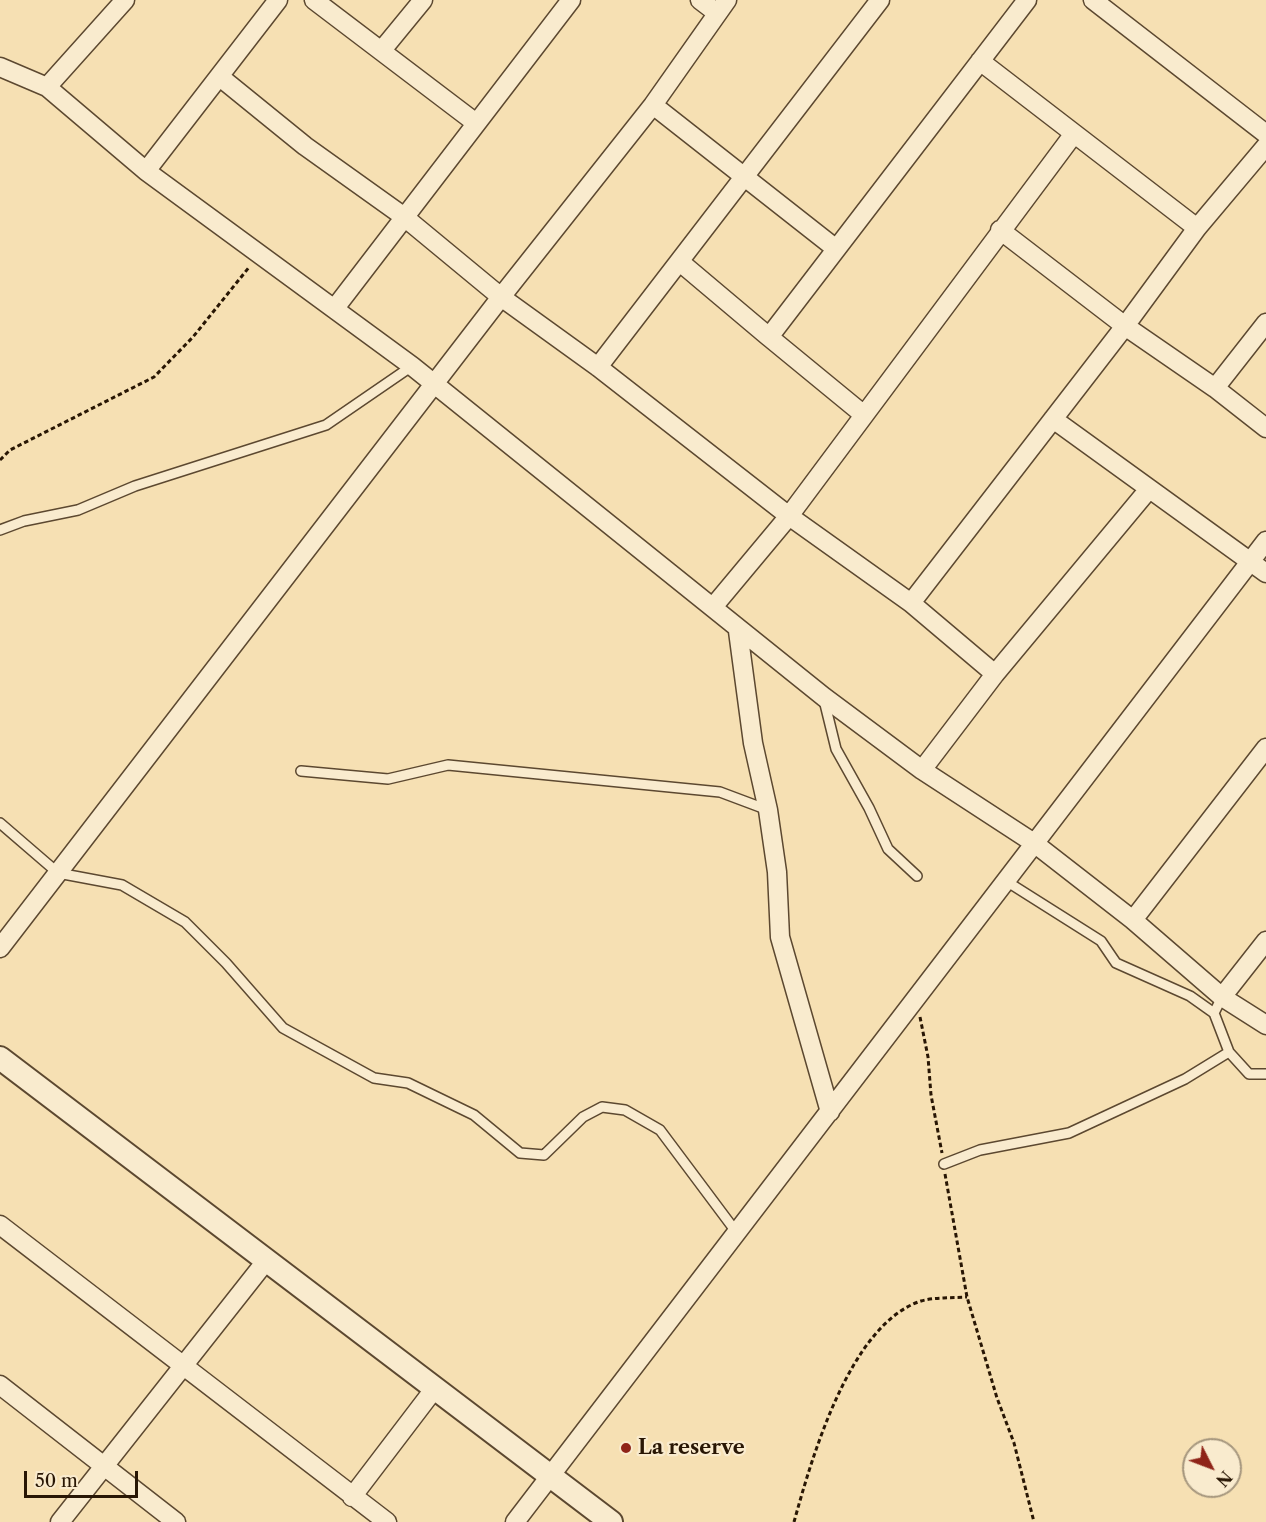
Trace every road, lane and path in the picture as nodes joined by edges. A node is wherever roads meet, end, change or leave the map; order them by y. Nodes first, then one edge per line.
1 (125, 0) edge
2 (278, 0) edge
3 (314, 0) edge
4 (423, 0) edge
5 (572, 0) edge
6 (700, 0) edge
7 (880, 0) edge
8 (1027, 0) edge
9 (1093, 0) edge
10 (722, 6) edge
11 (382, 50) junction
12 (980, 61) junction
13 (0, 67) edge
14 (220, 77) junction
15 (47, 87) junction
16 (653, 105) junction
17 (476, 123) junction
18 (1073, 135) junction
19 (1266, 135) edge
20 (1266, 146) edge
21 (146, 171) junction
22 (744, 176) junction
23 (403, 216) junction
24 (1197, 228) junction
25 (1000, 230) junction
26 (835, 248) junction
27 (259, 256) junction
28 (680, 262) junction
29 (501, 297) junction
30 (335, 308) junction
31 (1266, 323) edge
32 (1125, 326) junction
33 (769, 337) junction
34 (412, 366) junction
35 (598, 367) junction
36 (435, 386) junction
37 (1215, 388) junction
38 (864, 415) junction
39 (1053, 418) junction
40 (1266, 428) edge
41 (0, 460) edge
42 (1149, 489) junction
43 (789, 516) junction
44 (0, 530) edge
45 (1266, 541) edge
46 (1251, 561) junction
47 (1266, 573) edge
48 (911, 603) junction
49 (713, 607) junction
50 (738, 631) junction
51 (995, 674) junction
52 (824, 697) junction
53 (1266, 748) edge
54 (922, 770) junction
55 (301, 771) dead end
56 (768, 810) junction
57 (0, 823) edge
58 (1034, 843) junction
59 (58, 873) junction
60 (917, 876) dead end
61 (1006, 881) junction
62 (1133, 921) junction
63 (1266, 941) edge
64 (0, 948) edge
65 (1222, 997) junction
66 (914, 1002) junction
67 (1214, 1013) junction
68 (1266, 1024) edge
69 (1229, 1052) junction
70 (0, 1058) edge
71 (1266, 1074) edge
72 (830, 1112) junction
73 (944, 1164) junction
74 (0, 1225) edge
75 (737, 1233) junction
76 (266, 1261) junction
77 (968, 1297) junction
78 (182, 1366) junction
79 (0, 1385) edge
80 (435, 1388) junction
81 (104, 1466) junction
82 (552, 1476) junction
83 (352, 1497) junction
84 (60, 1522) edge
85 (176, 1522) edge
86 (387, 1522) edge
87 (514, 1522) edge
88 (611, 1522) edge
89 (794, 1522) edge
90 (1034, 1522) edge

1 - 15 street
2 - 14 street
3 - 11 street
4 - 11 street
5 - 17 street
6 - 10 street
7 - 22 street
8 - 12 street
9 - 19 street
10 - 16 street
11 - 17 street
12 - 18 street
12 - 26 street
13 - 15 street
14 - 21 street
14 - 23 street
15 - 21 street
16 - 22 street
16 - 29 street
17 - 23 street
18 - 24 street
18 - 25 street
20 - 24 street
21 - 27 street
22 - 26 street
22 - 28 street
23 - 29 street
23 - 30 street
24 - 32 street
25 - 32 street
25 - 38 street
26 - 33 street
27 - 30 street
27 - 41 path
28 - 33 street
28 - 35 street
29 - 35 street
29 - 36 street
30 - 34 street
31 - 37 street
32 - 37 street
32 - 39 street
33 - 38 street
34 - 36 street
34 - 44 lane
35 - 43 street
36 - 49 street
36 - 59 street
37 - 40 street
38 - 43 street
39 - 42 street
39 - 48 street
42 - 46 street
42 - 51 street
43 - 48 street
43 - 49 street
45 - 46 street
46 - 47 street
46 - 58 street
48 - 51 street
49 - 50 street
50 - 52 street
50 - 56 street
51 - 54 street
52 - 54 street
52 - 60 lane
53 - 62 street
54 - 58 street
55 - 56 lane
56 - 72 street
57 - 59 lane
58 - 61 street
58 - 62 street
59 - 64 street
59 - 75 lane
61 - 66 street
61 - 67 lane
62 - 65 street
63 - 65 street
65 - 67 lane
65 - 68 street
66 - 72 street
66 - 73 path
67 - 69 lane
69 - 71 lane
69 - 73 lane
70 - 76 street
72 - 75 street
73 - 77 path
74 - 78 street
75 - 82 street
76 - 78 street
76 - 80 street
77 - 89 path
77 - 90 path
78 - 81 street
78 - 83 street
79 - 81 street
80 - 82 street
80 - 83 street
81 - 84 street
81 - 85 street
82 - 87 street
82 - 88 street
83 - 86 street

